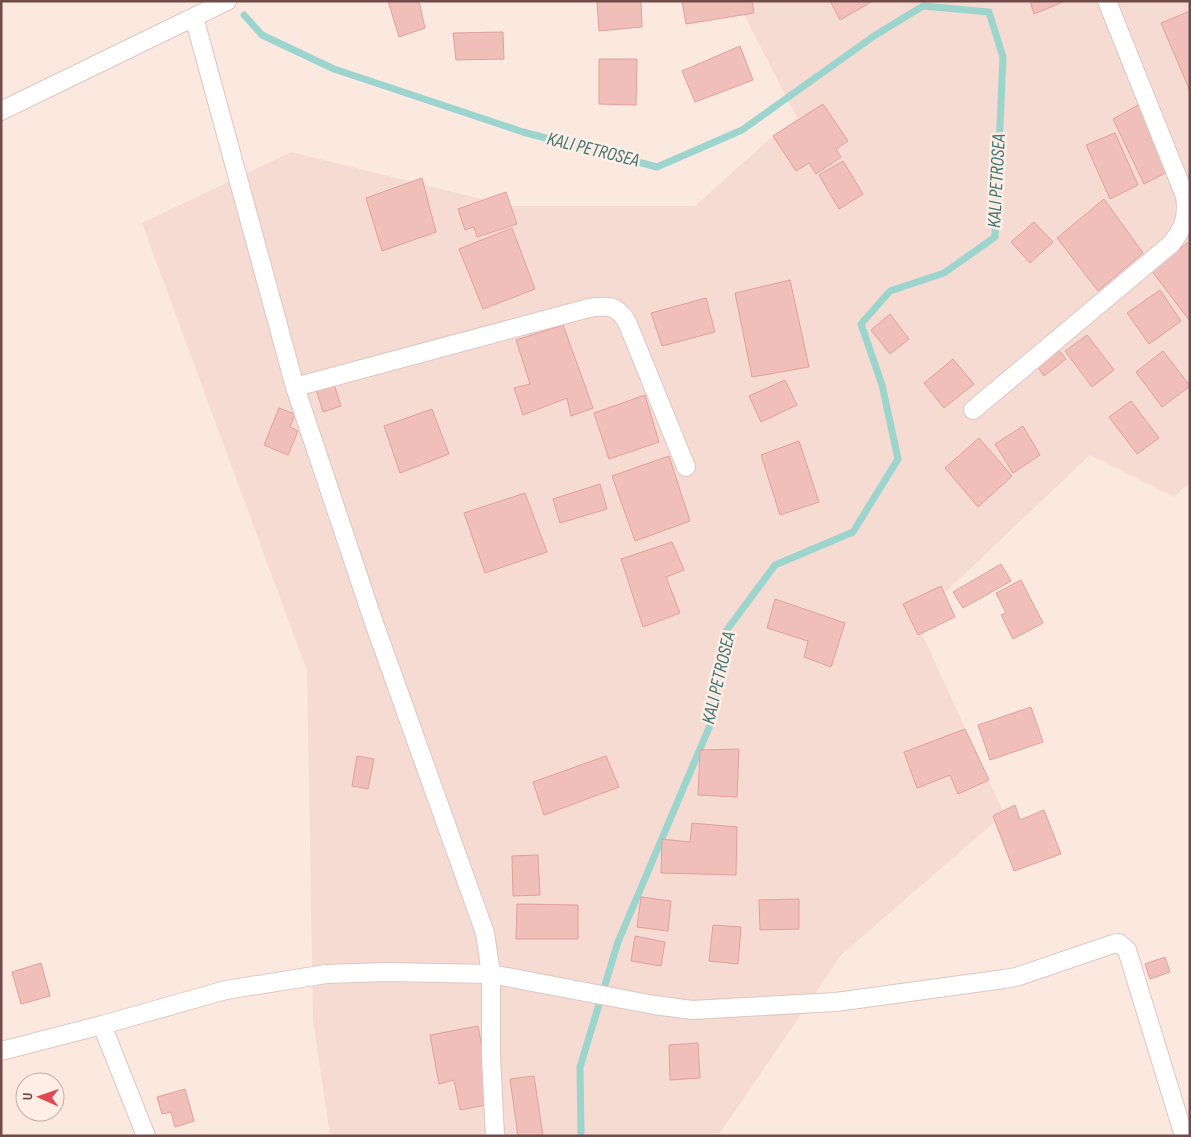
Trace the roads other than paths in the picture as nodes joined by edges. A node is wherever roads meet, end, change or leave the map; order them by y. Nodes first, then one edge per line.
1 (227, 1) edge
2 (1107, 1) edge
3 (194, 17) junction
4 (1, 111) edge
5 (295, 387) junction
6 (972, 410) dead end
7 (686, 467) dead end
8 (491, 974) junction
9 (102, 1025) junction
10 (1, 1051) edge
11 (146, 1136) edge
12 (495, 1136) edge
13 (1184, 1136) edge

1 - 3 street
2 - 6 street
3 - 4 street
3 - 5 street
5 - 7 street
5 - 8 street
8 - 9 street
8 - 12 street
8 - 13 street
9 - 10 street
9 - 11 street

